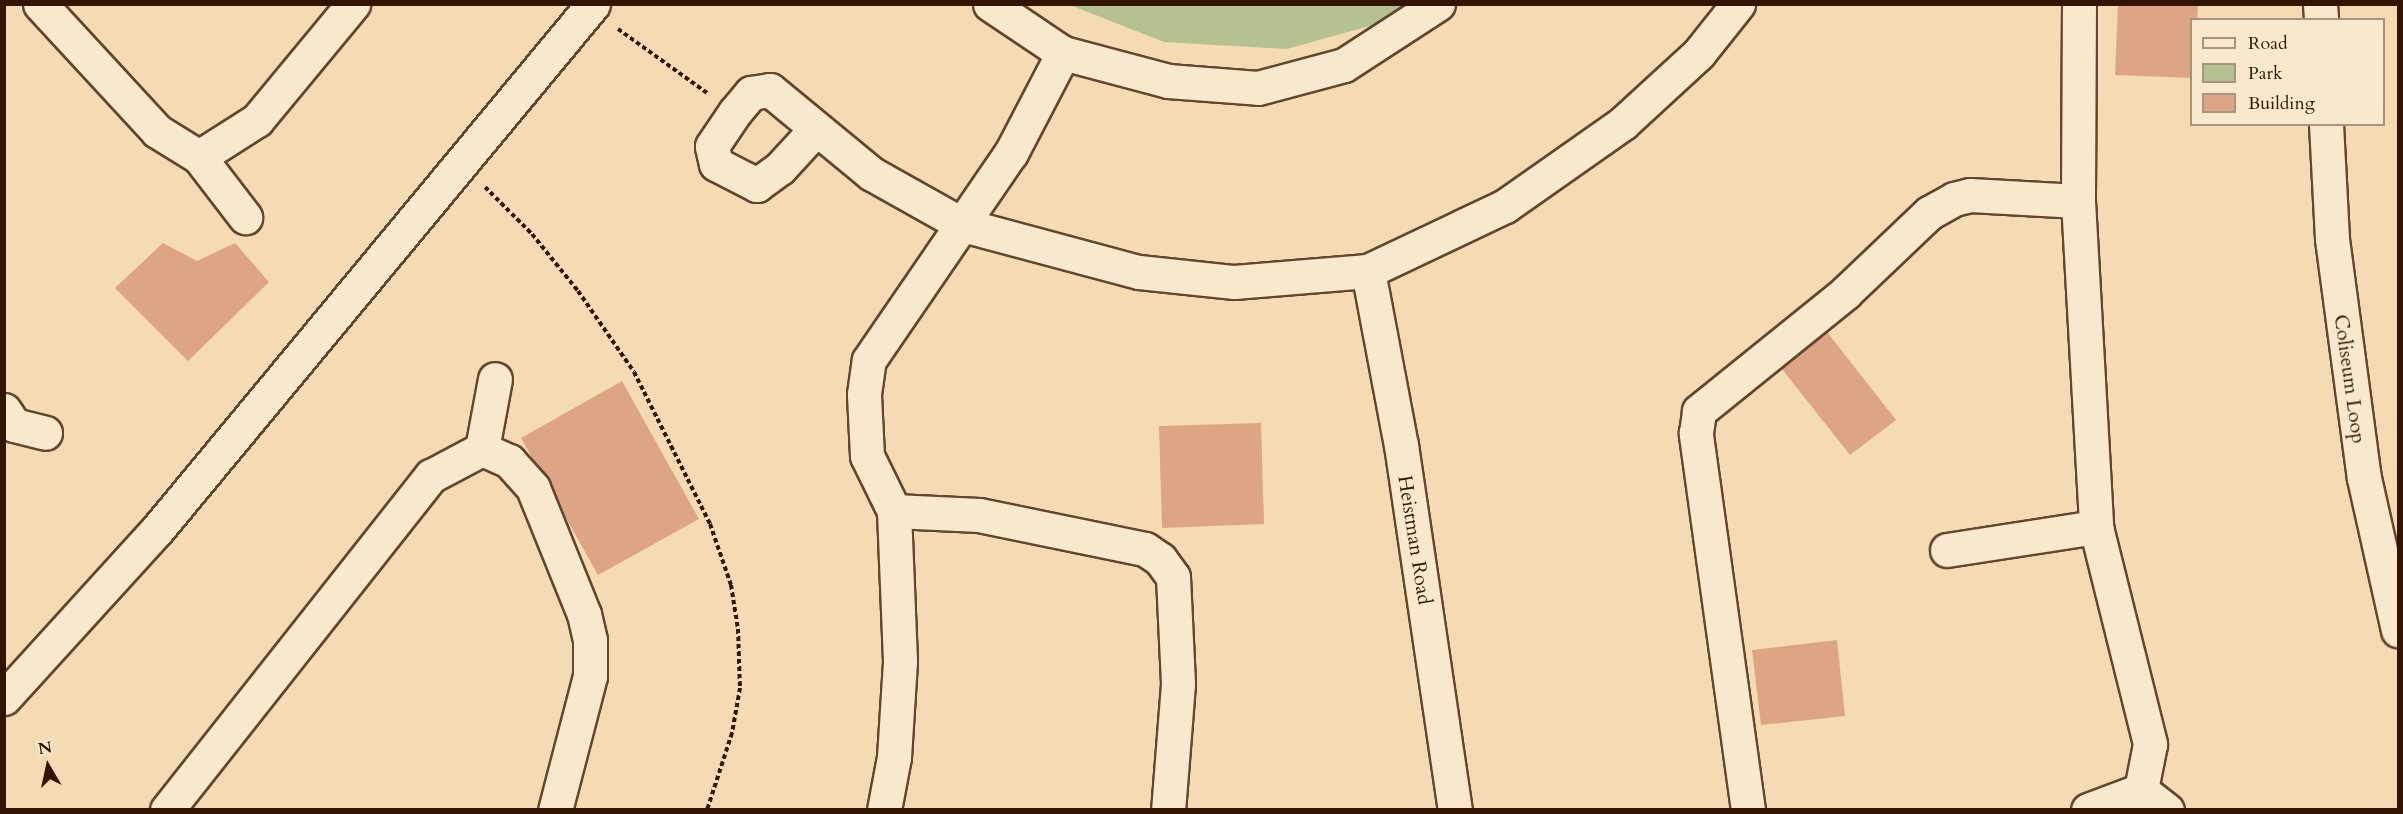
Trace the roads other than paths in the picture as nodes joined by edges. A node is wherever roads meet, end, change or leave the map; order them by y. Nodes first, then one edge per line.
1 (40, 4) edge
2 (353, 4) edge
3 (990, 4) edge
4 (1438, 4) edge
5 (1738, 4) edge
6 (2079, 4) edge
7 (591, 7) edge
8 (1062, 53) junction
9 (2326, 126) edge
10 (815, 129) junction
11 (199, 157) junction
12 (2078, 201) junction
13 (245, 217) dead end
14 (963, 225) junction
15 (1368, 271) junction
16 (495, 379) dead end
17 (8, 423) edge
18 (45, 433) dead end
19 (482, 449) junction
20 (894, 511) junction
21 (2096, 527) junction
22 (1947, 550) dead end
23 (2398, 630) edge
24 (4, 698) edge
25 (2141, 790) junction
26 (559, 798) edge
27 (167, 810) edge
28 (537, 810) edge
29 (884, 810) edge
30 (1168, 810) edge
31 (1455, 810) edge
32 (1748, 810) edge
33 (2088, 810) edge
34 (2167, 810) edge

1 - 11 street
2 - 11 street
3 - 8 street
4 - 8 street
5 - 15 street
6 - 12 street
7 - 24 street
8 - 14 street
9 - 23 street, Coliseum Loop
10 - 10 street
10 - 14 street
11 - 13 street
12 - 21 street
12 - 32 street
14 - 15 street
14 - 20 street
15 - 31 street, Heistman Road
16 - 19 street
17 - 18 street
19 - 26 street
19 - 27 street
20 - 29 street
20 - 30 street
21 - 22 street
21 - 25 street
25 - 33 street
25 - 34 street
26 - 28 street

